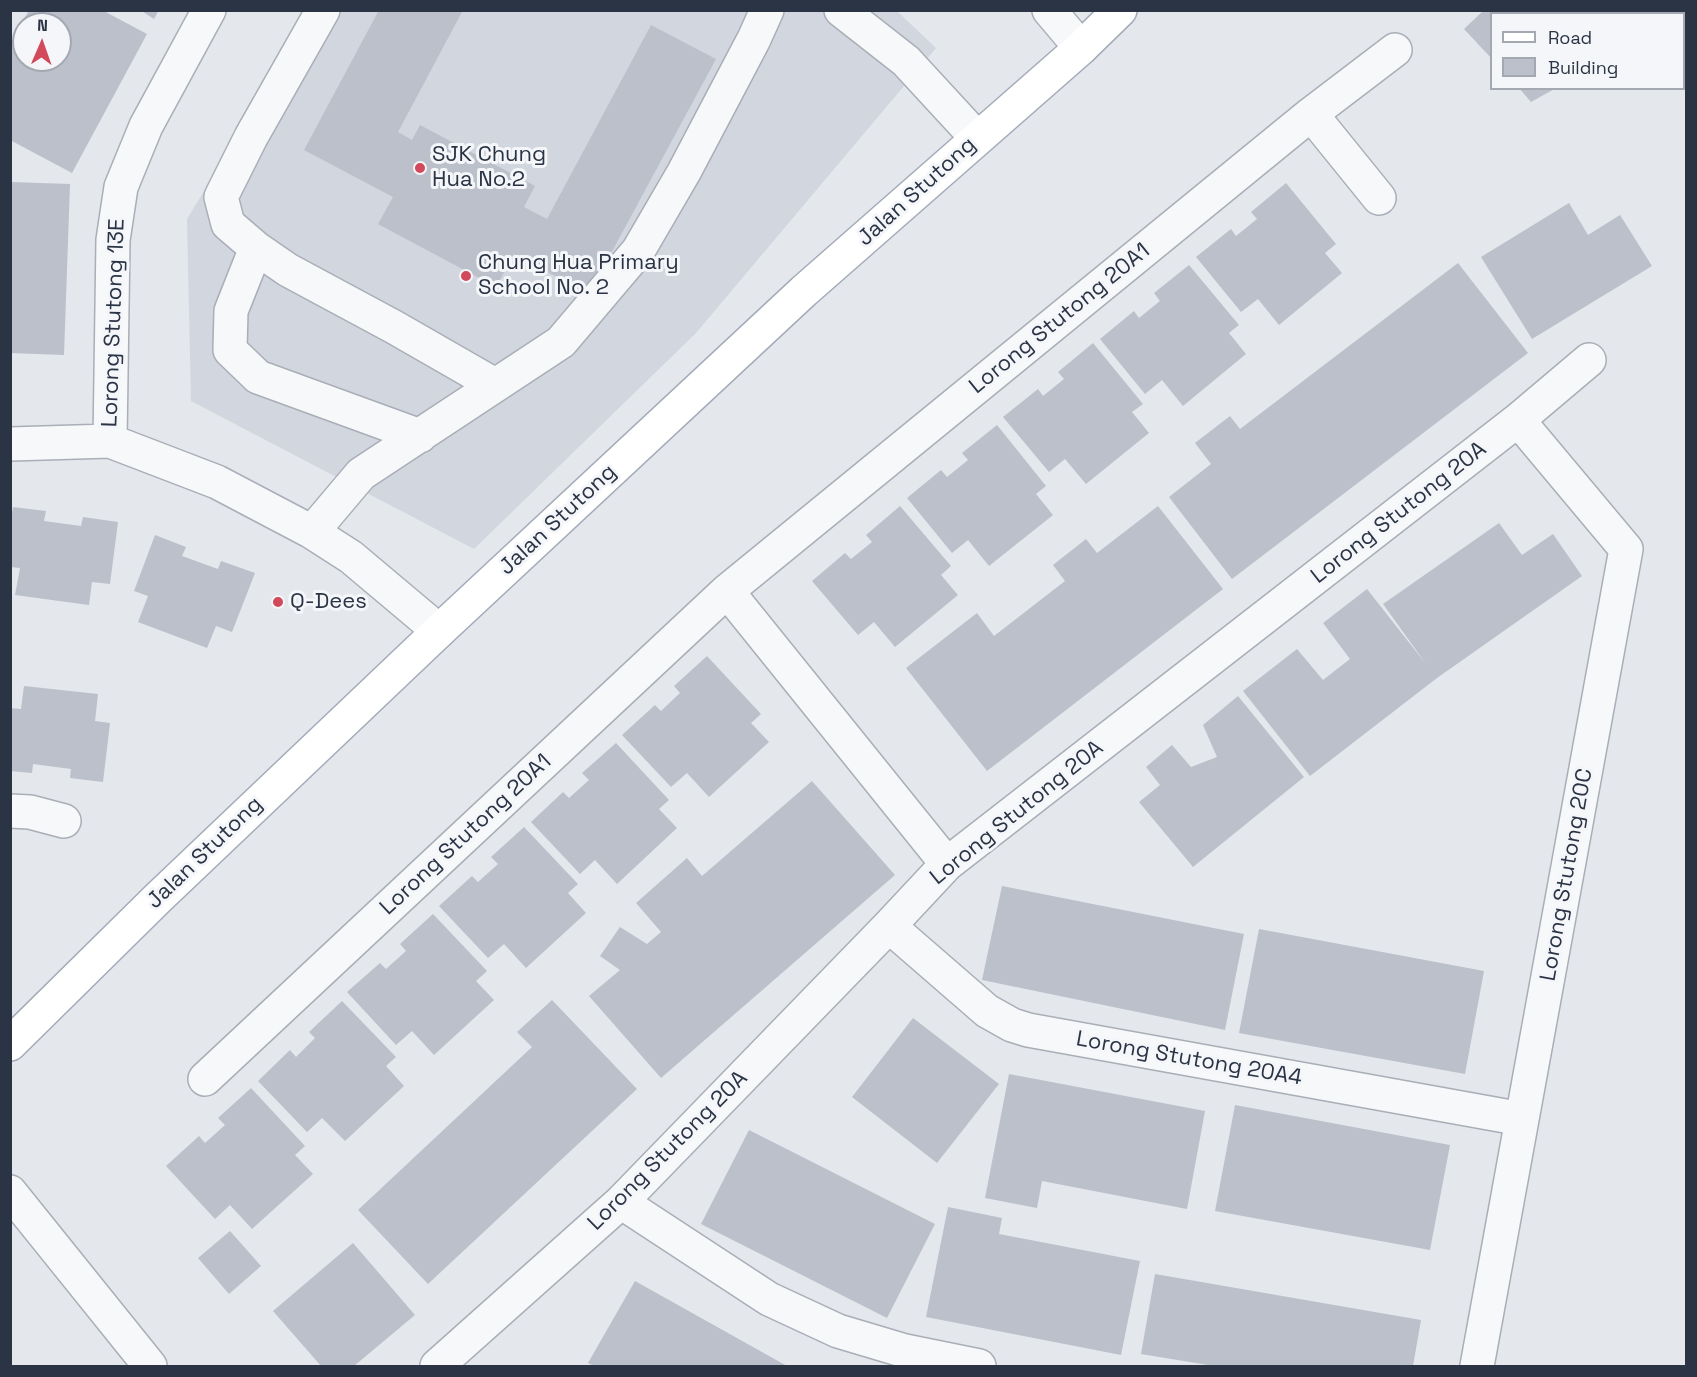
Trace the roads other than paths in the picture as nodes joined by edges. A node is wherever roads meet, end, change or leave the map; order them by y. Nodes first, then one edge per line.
1 (209, 10) edge
2 (323, 10) edge
3 (767, 10) edge
4 (841, 10) edge
5 (1049, 10) edge
6 (1120, 10) edge
7 (1081, 48) junction
8 (1395, 50) dead end
9 (1311, 114) junction
10 (977, 138) junction
11 (1379, 198) dead end
12 (256, 248) junction
13 (1589, 360) dead end
14 (495, 386) junction
15 (1518, 420) junction
16 (420, 436) junction
17 (110, 441) junction
18 (10, 444) edge
19 (312, 531) junction
20 (727, 591) junction
21 (439, 631) junction
22 (10, 811) edge
23 (64, 821) dead end
24 (947, 864) junction
25 (889, 927) junction
26 (10, 1044) edge
27 (206, 1079) dead end
28 (1522, 1119) junction
29 (10, 1192) edge
30 (621, 1202) junction
31 (150, 1366) edge
32 (437, 1366) edge
33 (979, 1366) edge
34 (1477, 1366) edge

1 - 17 street, Lorong Stutong 13E
2 - 12 street
3 - 14 street
4 - 10 street
5 - 7 street
6 - 7 main road, Jalan Stutong
7 - 10 main road, Jalan Stutong
8 - 9 street, Lorong Stutong 20A1
9 - 11 street
9 - 20 street, Lorong Stutong 20A1
10 - 21 main road, Jalan Stutong
12 - 14 street
12 - 16 street
13 - 15 street, Lorong Stutong 20A
14 - 16 street
15 - 24 street, Lorong Stutong 20A
15 - 28 street, Lorong Stutong 20C
16 - 19 street
17 - 18 street
17 - 19 street
19 - 21 street
20 - 24 street
20 - 27 street, Lorong Stutong 20A1
21 - 26 main road, Jalan Stutong
22 - 23 street
24 - 25 street, Lorong Stutong 20A
25 - 28 street, Lorong Stutong 20A4
25 - 30 street, Lorong Stutong 20A
28 - 34 street, Lorong Stutong 20C
29 - 31 street
30 - 32 street, Lorong Stutong 20A
30 - 33 street

